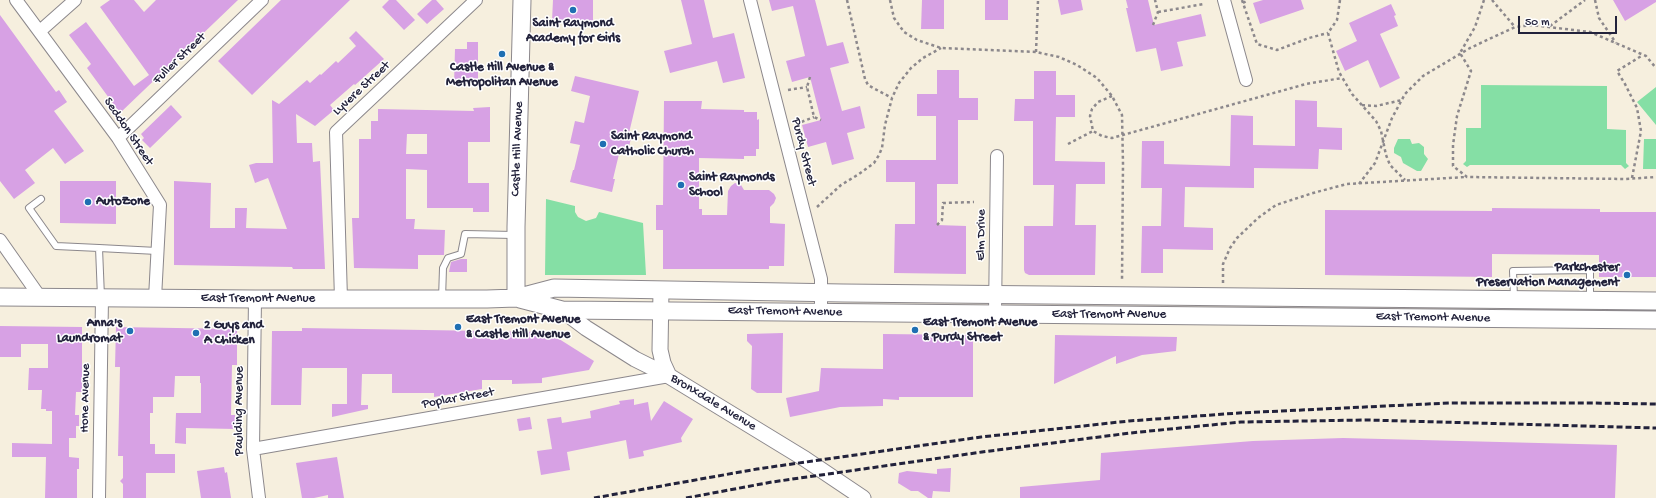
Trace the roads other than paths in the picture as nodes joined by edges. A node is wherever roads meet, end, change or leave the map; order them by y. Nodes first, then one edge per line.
1 (16, 0) edge
2 (75, 0) edge
3 (262, 0) edge
4 (476, 0) edge
5 (522, 0) edge
6 (750, 0) edge
7 (1224, 0) edge
8 (40, 31) junction
9 (1246, 80) dead end
10 (118, 138) junction
11 (997, 156) dead end
12 (41, 199) dead end
13 (516, 234) junction
14 (0, 240) edge
15 (99, 248) junction
16 (158, 251) junction
17 (661, 290) junction
18 (821, 292) junction
19 (995, 294) junction
20 (1158, 296) junction
21 (0, 297) edge
22 (40, 297) junction
23 (102, 298) junction
24 (155, 298) junction
25 (516, 298) junction
26 (1356, 298) junction
27 (255, 299) junction
28 (442, 299) junction
29 (1506, 299) junction
30 (341, 300) junction
31 (1590, 301) junction
32 (1656, 301) edge
33 (562, 310) junction
34 (661, 310) junction
35 (821, 312) junction
36 (995, 314) junction
37 (1158, 315) junction
38 (1356, 318) junction
39 (1499, 319) junction
40 (1590, 319) junction
41 (1656, 320) edge
42 (669, 376) junction
43 (253, 450) junction
44 (99, 498) edge
45 (259, 498) edge
46 (863, 498) edge

1 - 8 street, Seddon Street
2 - 8 street
3 - 10 street, Fuller Street
4 - 30 street, Lyvere Street
5 - 13 main road, Castle Hill Avenue
6 - 18 street, Purdy Street
7 - 9 street
8 - 10 street, Seddon Street
10 - 16 street, Seddon Street
11 - 19 street, Elm Drive
12 - 15 lane
13 - 25 main road, Castle Hill Avenue
13 - 28 lane
14 - 22 street
15 - 16 lane
15 - 23 lane
16 - 24 street, Seddon Street
17 - 18 main road, East Tremont Avenue
17 - 25 main road, East Tremont Avenue
17 - 34 street
18 - 19 main road, East Tremont Avenue
18 - 35 street, Purdy Street
19 - 20 main road, East Tremont Avenue
19 - 36 street, Elm Drive
20 - 26 main road, East Tremont Avenue
20 - 37 main road
21 - 22 main road, East Tremont Avenue
22 - 23 main road, East Tremont Avenue
23 - 24 main road, East Tremont Avenue
23 - 44 street, Hone Avenue
24 - 27 main road, East Tremont Avenue
25 - 28 main road, East Tremont Avenue
25 - 33 main road, East Tremont Avenue
26 - 29 main road, East Tremont Avenue
26 - 38 main road
27 - 30 main road, East Tremont Avenue
27 - 43 street, Paulding Avenue
28 - 30 main road, East Tremont Avenue
29 - 31 main road, East Tremont Avenue
29 - 31 lane
29 - 39 main road
31 - 32 main road, East Tremont Avenue
31 - 40 main road
33 - 34 main road, East Tremont Avenue
33 - 42 street, Bronxdale Avenue
34 - 35 main road, East Tremont Avenue
34 - 42 street
35 - 36 main road, East Tremont Avenue
36 - 37 main road, East Tremont Avenue
37 - 38 main road, East Tremont Avenue
38 - 39 main road, East Tremont Avenue
39 - 40 main road, East Tremont Avenue
40 - 41 main road, East Tremont Avenue
42 - 43 street, Poplar Street
42 - 46 street, Bronxdale Avenue
43 - 45 street, Paulding Avenue

